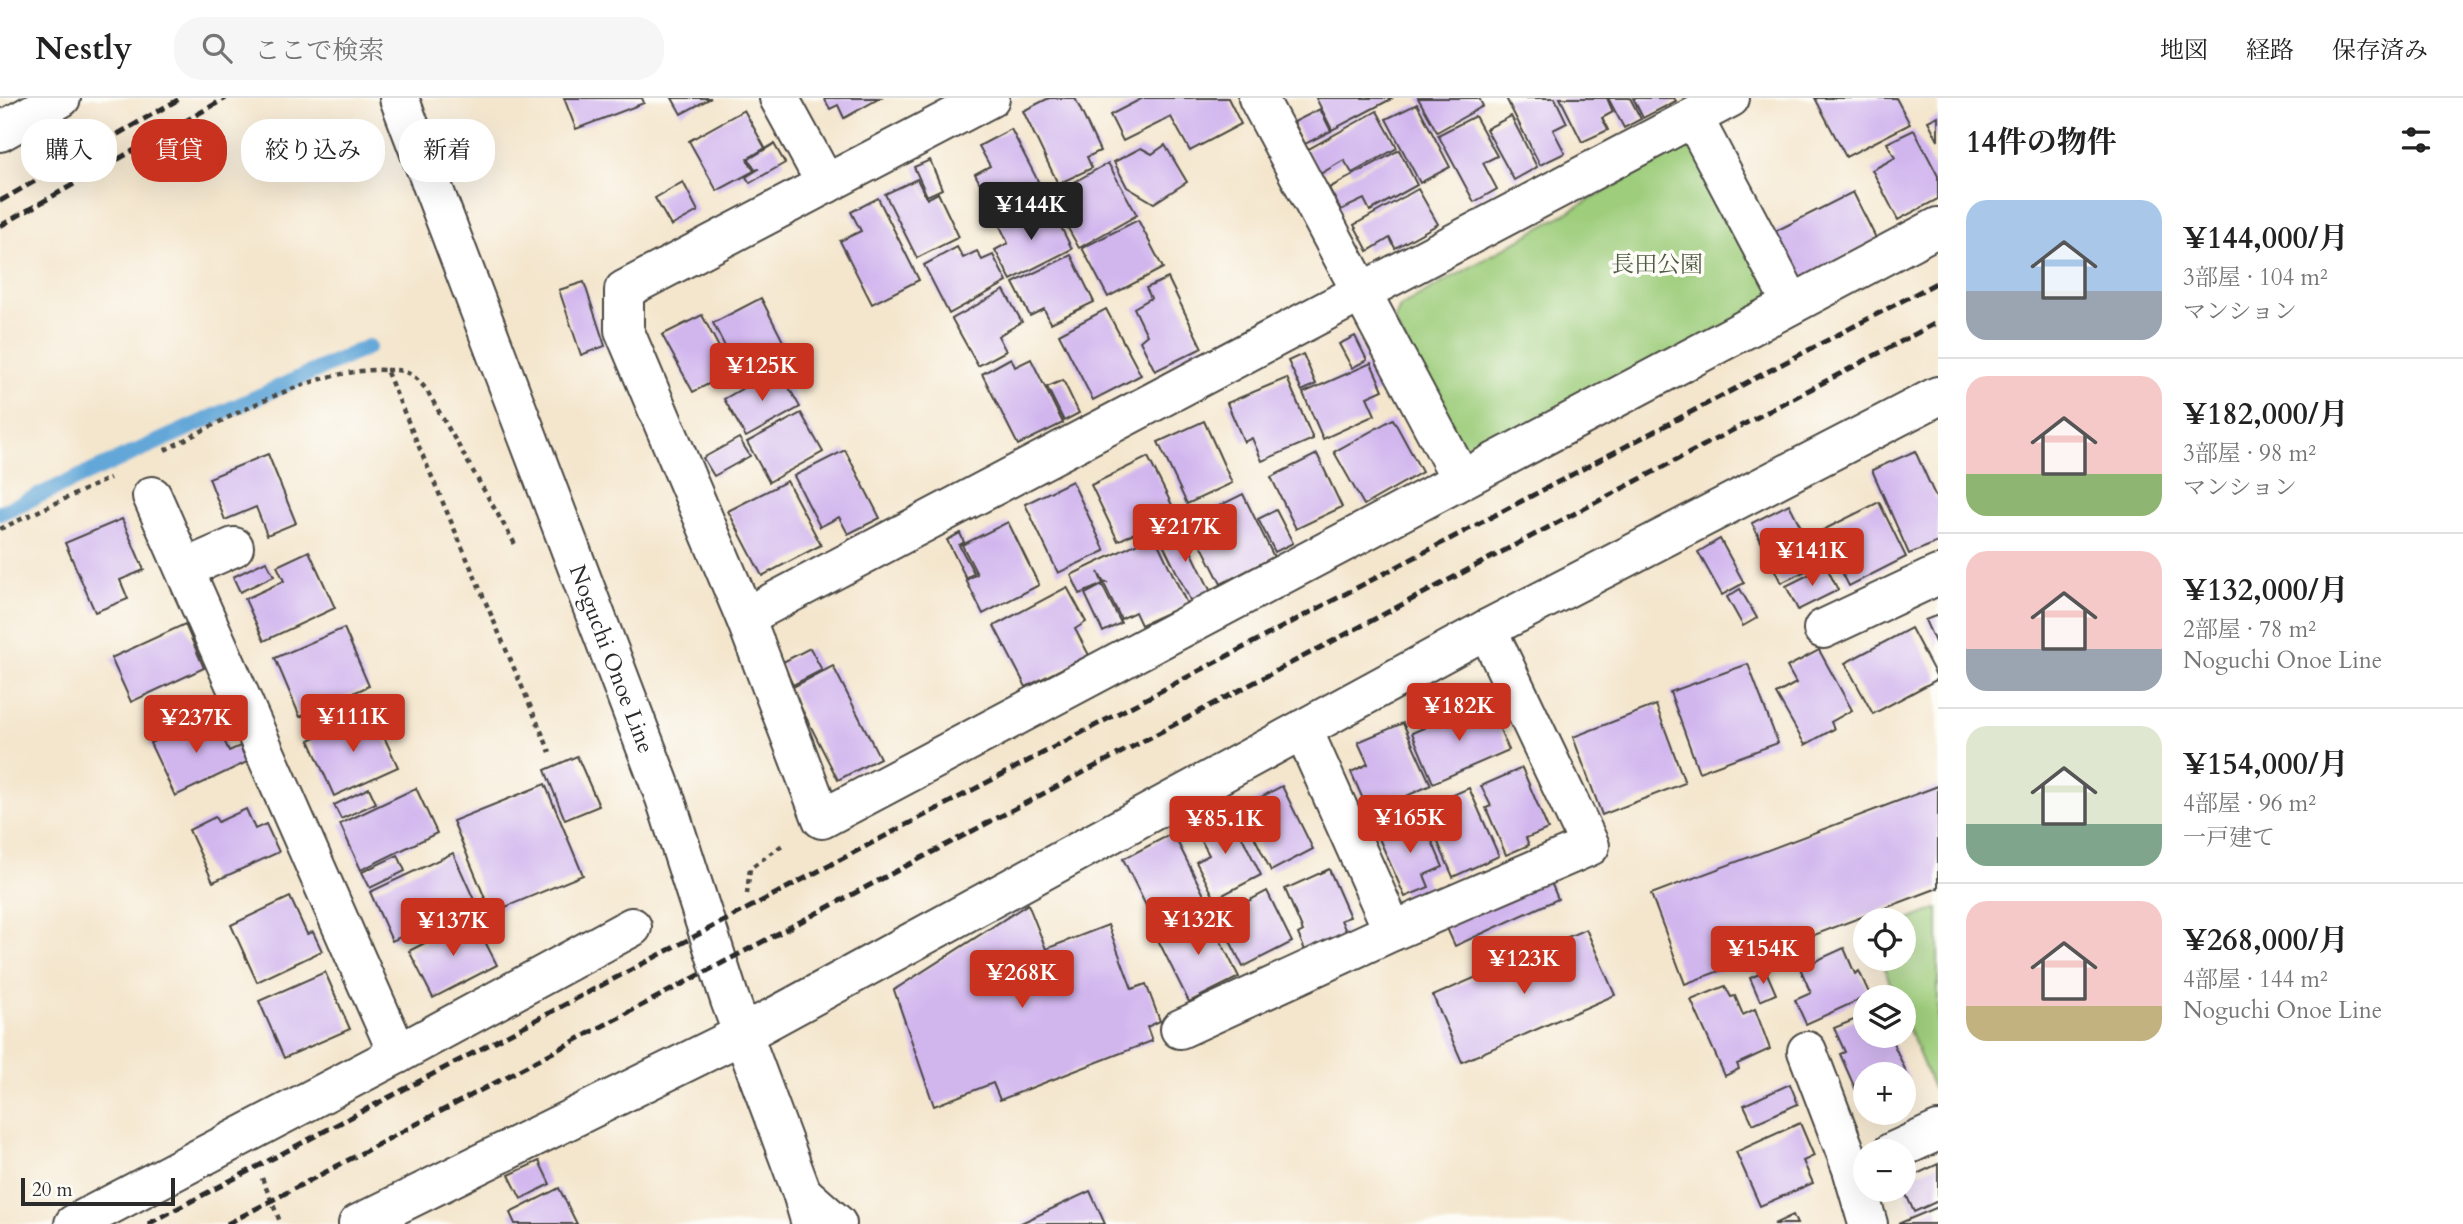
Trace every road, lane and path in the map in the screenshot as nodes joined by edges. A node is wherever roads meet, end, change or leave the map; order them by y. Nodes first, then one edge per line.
1 (61, 98) edge
2 (399, 98) edge
3 (779, 98) edge
4 (990, 98) edge
5 (1258, 98) edge
6 (1730, 98) edge
7 (1693, 117) junction
8 (0, 132) edge
9 (815, 164) junction
10 (1938, 227) edge
11 (1362, 291) junction
12 (1792, 304) junction
13 (386, 370) junction
14 (1938, 396) edge
15 (162, 452) dead end
16 (113, 477) dead end
17 (1461, 479) junction
18 (152, 496) dead end
19 (0, 529) edge
20 (234, 547) dead end
21 (520, 550) dead end
22 (186, 568) junction
23 (1938, 575) edge
24 (745, 617) junction
25 (1487, 629) junction
26 (1823, 629) dead end
27 (1303, 730) junction
28 (550, 752) dead end
29 (822, 819) junction
30 (746, 898) dead end
31 (632, 927) dead end
32 (1393, 931) junction
33 (1180, 1029) dead end
34 (743, 1034) junction
35 (1807, 1051) dead end
36 (398, 1054) junction
37 (1938, 1131) edge
38 (1916, 1141) edge
39 (1853, 1153) edge
40 (1865, 1202) edge
41 (806, 1209) edge
42 (74, 1224) edge
43 (358, 1224) edge
44 (837, 1224) edge
45 (1868, 1224) edge

1 - 8 street
2 - 34 street, Noguchi Onoe Line
3 - 9 street
4 - 9 street
5 - 11 street
6 - 7 street
7 - 11 street
7 - 12 street
9 - 24 street
10 - 12 street
11 - 17 street
11 - 24 street
12 - 17 street
13 - 15 path
13 - 21 path
13 - 28 path
14 - 25 street
16 - 19 path
17 - 29 street
18 - 22 street
20 - 22 street
22 - 36 street
23 - 26 street
24 - 29 street
25 - 27 street
25 - 32 street
27 - 32 street
27 - 34 street
29 - 30 path
31 - 36 street
32 - 33 street
34 - 41 street, Noguchi Onoe Line
34 - 43 street
35 - 39 street
36 - 42 street
37 - 38 street
40 - 45 street
41 - 44 street

